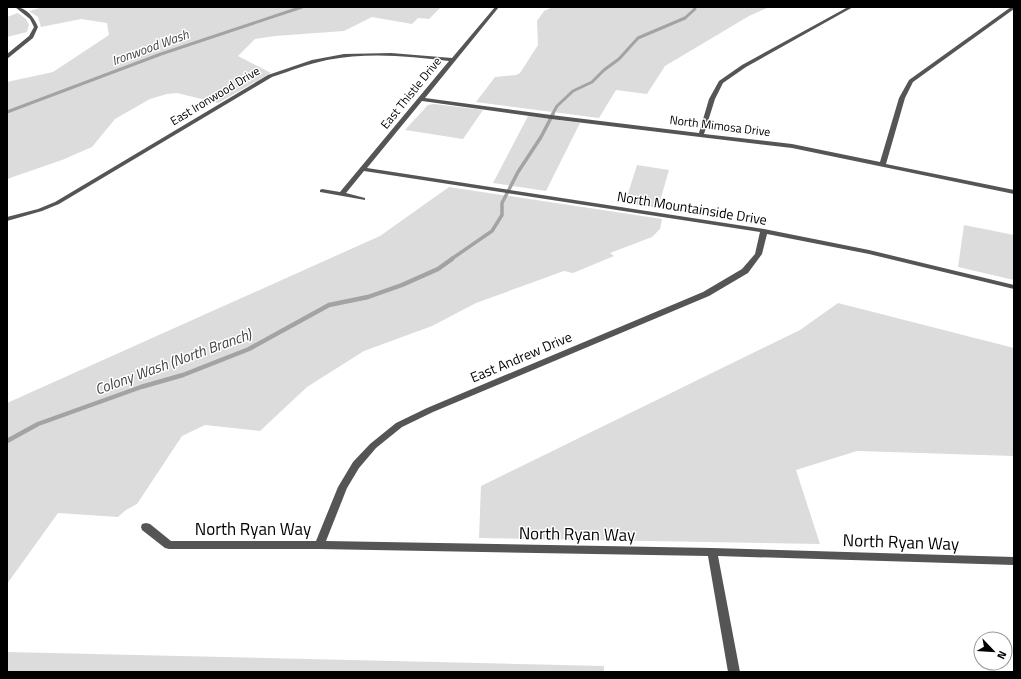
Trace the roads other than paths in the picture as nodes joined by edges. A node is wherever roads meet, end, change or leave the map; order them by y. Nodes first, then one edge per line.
1 (17, 7) edge
2 (498, 7) edge
3 (851, 7) edge
4 (1014, 8) edge
5 (7, 57) edge
6 (453, 60) junction
7 (421, 99) junction
8 (701, 135) junction
9 (883, 164) junction
10 (364, 169) junction
11 (322, 191) dead end
12 (1014, 192) edge
13 (342, 194) junction
14 (363, 199) dead end
15 (7, 219) edge
16 (764, 231) junction
17 (1014, 287) edge
18 (146, 527) dead end
19 (319, 545) junction
20 (712, 552) junction
21 (1014, 561) edge
22 (734, 672) edge

1 - 5 street
2 - 6 street, East Thistle Drive
3 - 8 street
4 - 9 street
6 - 7 street, East Thistle Drive
6 - 15 street, East Ironwood Drive
7 - 8 street, North Mimosa Drive
7 - 10 street, East Thistle Drive
8 - 9 street, North Mimosa Drive
9 - 12 street, North Mimosa Drive
10 - 13 street, East Thistle Drive
10 - 16 street, North Mountainside Drive
11 - 13 street
13 - 14 street
16 - 17 street, North Mountainside Drive
16 - 19 street, East Andrew Drive
18 - 19 street, North Ryan Way
19 - 20 street, North Ryan Way
20 - 21 street, North Ryan Way
20 - 22 street

